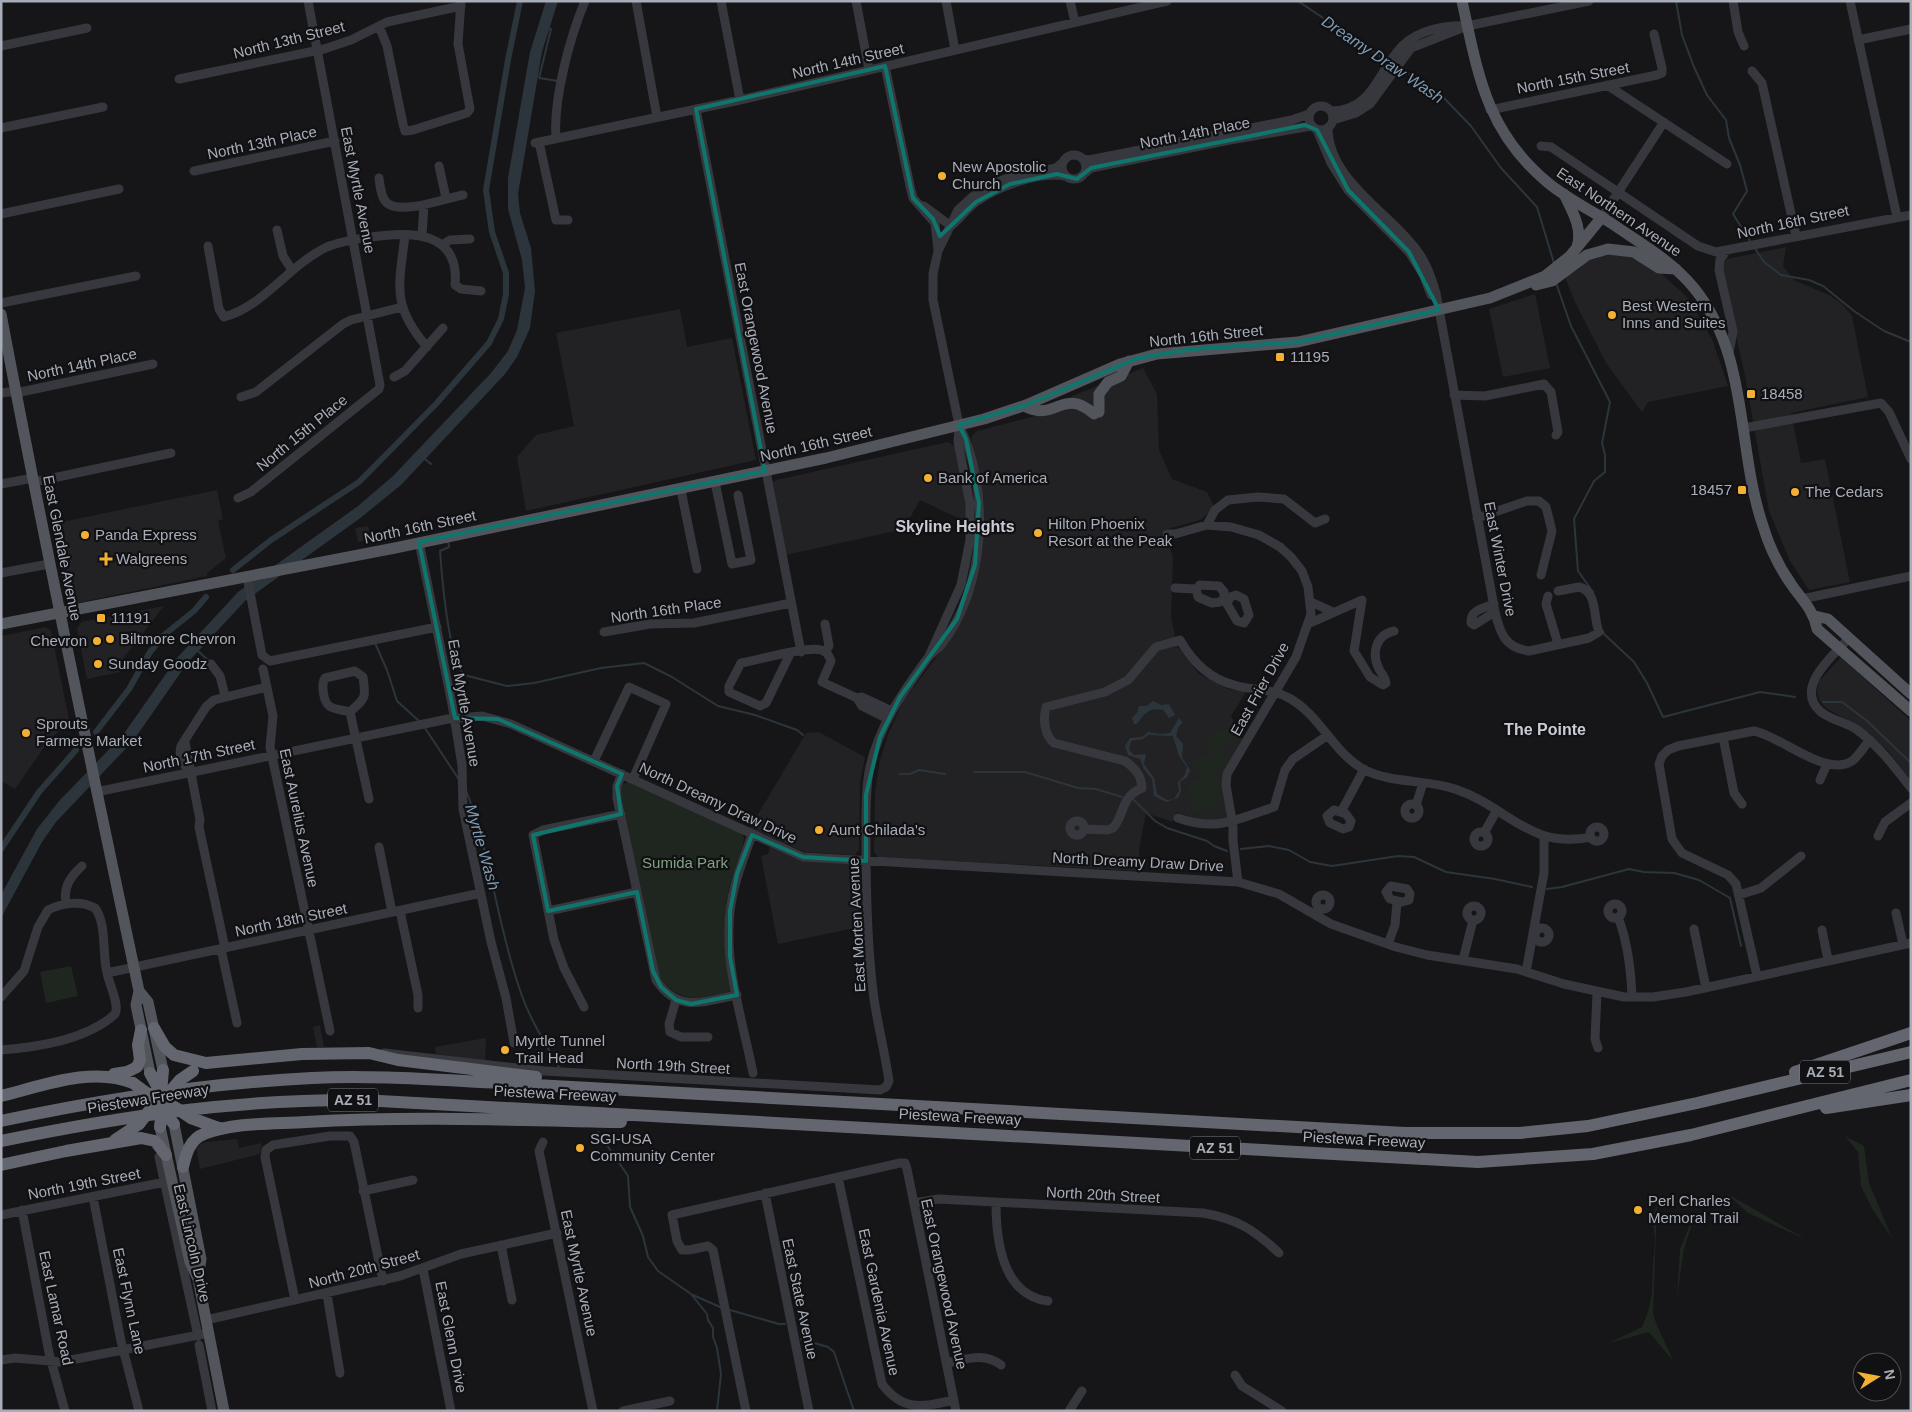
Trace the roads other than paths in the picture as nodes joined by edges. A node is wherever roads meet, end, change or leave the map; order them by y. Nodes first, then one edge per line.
1 (308, 1) edge
2 (585, 1) edge
3 (636, 1) edge
4 (721, 1) edge
5 (856, 1) edge
6 (946, 1) edge
7 (1070, 1) edge
8 (1167, 1) edge
9 (1462, 1) edge
10 (1589, 1) edge
11 (1733, 1) edge
12 (1740, 1) edge
13 (1850, 1) edge
14 (461, 4) edge
15 (1075, 22) junction
16 (379, 26) junction
17 (1467, 26) junction
18 (87, 28) dead end
19 (1911, 29) edge
20 (1654, 34) dead end
21 (1858, 40) junction
22 (1, 46) edge
23 (1744, 46) dead end
24 (318, 50) junction
25 (955, 50) junction
26 (885, 66) junction
27 (869, 70) junction
28 (1752, 71) dead end
29 (180, 79) dead end
30 (1607, 85) junction
31 (740, 100) junction
32 (102, 107) dead end
33 (696, 109) junction
34 (1490, 110) junction
35 (1309, 114) junction
36 (657, 118) junction
37 (1331, 120) junction
38 (1664, 122) junction
39 (1, 128) edge
40 (1314, 128) junction
41 (556, 138) junction
42 (335, 142) junction
43 (1541, 146) dead end
44 (1083, 158) junction
45 (1062, 162) junction
46 (1727, 164) dead end
47 (439, 166) dead end
48 (194, 171) dead end
49 (1085, 173) junction
50 (1065, 176) junction
51 (379, 178) dead end
52 (119, 189) dead end
53 (1563, 193) junction
54 (1618, 193) junction
55 (464, 195) dead end
56 (446, 198) junction
57 (917, 203) junction
58 (424, 206) junction
59 (1, 214) edge
60 (1911, 215) edge
61 (1602, 217) junction
62 (1897, 217) junction
63 (568, 220) dead end
64 (952, 226) junction
65 (278, 230) dead end
66 (406, 235) junction
67 (422, 235) junction
68 (1796, 236) junction
69 (470, 239) dead end
70 (354, 240) junction
71 (442, 245) junction
72 (208, 246) dead end
73 (1576, 249) junction
74 (938, 251) junction
75 (1726, 251) junction
76 (1562, 269) junction
77 (1676, 269) junction
78 (292, 270) junction
79 (136, 276) dead end
80 (481, 291) dead end
81 (1, 303) edge
82 (402, 307) junction
83 (1439, 310) junction
84 (1, 314) edge
85 (368, 317) junction
86 (443, 328) dead end
87 (427, 347) junction
88 (1729, 353) junction
89 (1129, 361) junction
90 (153, 364) dead end
91 (394, 377) dead end
92 (380, 385) joint
93 (16, 392) junction
94 (1, 394) edge
95 (1454, 395) junction
96 (241, 397) dead end
97 (1024, 406) junction
98 (959, 426) junction
99 (1744, 428) junction
100 (1556, 435) dead end
101 (171, 453) dead end
102 (1911, 459) edge
103 (765, 471) junction
104 (33, 480) junction
105 (715, 482) junction
106 (1, 484) edge
107 (681, 490) junction
108 (738, 495) dead end
109 (238, 498) dead end
110 (1478, 518) junction
111 (1325, 519) dead end
112 (1207, 525) junction
113 (1192, 528) dead end
114 (419, 542) junction
115 (49, 564) junction
116 (697, 569) dead end
117 (1, 573) edge
118 (1541, 575) dead end
119 (1911, 576) edge
120 (244, 578) junction
121 (1175, 588) dead end
122 (1196, 589) junction
123 (1558, 591) dead end
124 (1548, 596) dead end
125 (1802, 599) junction
126 (1311, 602) junction
127 (791, 603) junction
128 (1333, 612) junction
129 (59, 614) junction
130 (1815, 616) junction
131 (1, 624) edge
132 (825, 624) dead end
133 (1308, 624) junction
134 (437, 627) junction
135 (1394, 631) dead end
136 (604, 632) dead end
137 (1848, 639) junction
138 (1558, 644) junction
139 (1839, 649) junction
140 (801, 652) junction
141 (825, 652) junction
142 (790, 654) junction
143 (212, 664) dead end
144 (263, 669) dead end
145 (267, 687) junction
146 (1274, 692) junction
147 (1911, 694) edge
148 (224, 696) junction
149 (1911, 711) edge
150 (350, 712) junction
151 (890, 715) junction
152 (455, 718) junction
153 (1328, 735) junction
154 (1723, 737) junction
155 (356, 738) junction
156 (1870, 740) junction
157 (272, 756) junction
158 (594, 761) junction
159 (1826, 764) junction
160 (1364, 769) junction
161 (190, 772) junction
162 (622, 774) junction
163 (633, 779) junction
164 (1820, 780) dead end
165 (1423, 783) junction
166 (96, 788) junction
167 (1911, 788) edge
168 (369, 800) dead end
169 (1911, 803) edge
170 (1742, 804) dead end
171 (1416, 805) dead end
172 (1497, 810) junction
173 (1341, 812) dead end
174 (621, 814) junction
175 (1178, 818) dead end
176 (1232, 821) junction
177 (1084, 829) dead end
178 (1484, 833) dead end
179 (752, 835) junction
180 (1878, 836) dead end
181 (1544, 837) junction
182 (1591, 837) dead end
183 (379, 847) dead end
184 (1801, 856) dead end
185 (866, 861) junction
186 (82, 866) dead end
187 (1238, 882) junction
188 (637, 892) junction
189 (481, 894) junction
190 (1739, 895) junction
191 (1397, 902) dead end
192 (66, 904) junction
193 (396, 911) junction
194 (548, 911) junction
195 (1896, 913) dead end
196 (1618, 917) dead end
197 (1473, 920) dead end
198 (1694, 929) dead end
199 (308, 930) junction
200 (1822, 930) dead end
201 (1388, 944) junction
202 (1907, 944) edge
203 (223, 949) junction
204 (1462, 960) junction
205 (1828, 960) junction
206 (134, 968) junction
207 (1526, 972) junction
208 (107, 973) junction
209 (1757, 976) junction
210 (1706, 988) junction
211 (1597, 993) junction
212 (737, 995) junction
213 (1632, 997) junction
214 (1, 998) edge
215 (676, 1000) junction
216 (584, 1007) dead end
217 (418, 1008) dead end
218 (237, 1023) dead end
219 (148, 1029) junction
220 (330, 1031) dead end
221 (1911, 1033) edge
222 (708, 1037) dead end
223 (514, 1044) dead end
224 (1598, 1048) dead end
225 (1, 1050) edge
226 (1911, 1052) edge
227 (368, 1053) junction
228 (206, 1063) junction
229 (156, 1071) joint
230 (753, 1073) dead end
231 (107, 1076) junction
232 (1911, 1080) edge
233 (886, 1087) joint
234 (670, 1092) junction
235 (1740, 1092) junction
236 (1911, 1095) edge
237 (1, 1096) edge
238 (162, 1100) junction
239 (675, 1116) junction
240 (1752, 1120) junction
241 (1, 1121) edge
242 (174, 1124) joint
243 (160, 1127) joint
244 (221, 1128) junction
245 (1, 1141) edge
246 (112, 1142) junction
247 (543, 1142) dead end
248 (162, 1156) junction
249 (3, 1164) edge
250 (182, 1167) junction
251 (838, 1177) junction
252 (413, 1180) dead end
253 (168, 1182) junction
254 (363, 1191) junction
255 (765, 1193) junction
256 (93, 1197) junction
257 (914, 1203) junction
258 (996, 1203) junction
259 (22, 1210) junction
260 (1, 1214) edge
261 (557, 1233) junction
262 (501, 1245) junction
263 (1280, 1253) dead end
264 (423, 1269) junction
265 (198, 1279) junction
266 (383, 1281) junction
267 (326, 1294) junction
268 (295, 1300) junction
269 (512, 1300) dead end
270 (1048, 1301) dead end
271 (206, 1320) junction
272 (202, 1338) junction
273 (123, 1349) junction
274 (1, 1360) edge
275 (52, 1362) junction
276 (947, 1363) junction
277 (1001, 1365) dead end
278 (340, 1373) dead end
279 (1235, 1376) dead end
280 (1082, 1391) dead end
281 (954, 1400) junction
282 (670, 1401) dead end
283 (65, 1411) edge
284 (139, 1411) edge
285 (212, 1411) edge
286 (224, 1411) edge
287 (451, 1411) edge
288 (593, 1411) edge
289 (624, 1411) edge
290 (746, 1411) edge
291 (809, 1411) edge
292 (956, 1411) edge
293 (1069, 1411) edge
294 (1282, 1411) edge

1 - 24 street, East Myrtle Avenue
2 - 41 street
3 - 36 street
4 - 31 street
5 - 27 street
6 - 25 street
7 - 15 street
8 - 15 street, North 14th Street
9 - 17 main road, East Northern Avenue
10 - 17 street, North 14th Place
11 - 12 street
11 - 23 street
13 - 21 street
14 - 16 street, North 13th Street
14 - 16 street
15 - 25 street, North 14th Street
16 - 24 street, North 13th Street
17 - 34 main road, East Northern Avenue
17 - 37 street, North 14th Place
18 - 22 street
19 - 21 street
20 - 30 street, North 15th Street
21 - 62 street
24 - 29 street, North 13th Street
24 - 42 street, East Myrtle Avenue
25 - 26 street, North 14th Street
26 - 27 street, North 14th Street
26 - 57 street, East Morten Avenue
27 - 31 street, North 14th Street
28 - 68 street
30 - 34 street, North 15th Street
30 - 38 street
31 - 33 street, North 14th Street
32 - 39 street
33 - 36 street, North 14th Street
33 - 103 street, East Orangewood Avenue
34 - 53 main road, East Northern Avenue
35 - 37 street, North 14th Place
35 - 40 street
35 - 44 street, North 14th Place
36 - 41 street, North 14th Street
37 - 40 street, North 14th Place
37 - 83 street, East Winter Drive
38 - 46 street
38 - 54 street
40 - 49 street, North 14th Place
40 - 83 street, East Winter Drive
41 - 63 street, North 14th Street
42 - 48 street, North 13th Place
42 - 70 street, East Myrtle Avenue
43 - 54 street, East Northern Avenue
44 - 45 street, North 14th Place
44 - 49 street
45 - 50 street
45 - 64 street, North 14th Place
47 - 56 street
49 - 50 street, North 14th Place
50 - 64 street, North 14th Place
51 - 58 street
52 - 59 street
53 - 61 main road, East Northern Avenue
53 - 73 main road
54 - 61 street
54 - 75 street, East Northern Avenue
55 - 56 street
56 - 58 street
57 - 64 street
57 - 74 street, East Morten Avenue
58 - 67 street
60 - 62 street, North 16th Street
61 - 73 main road, North 16th Street
61 - 77 main road, East Northern Avenue
62 - 68 street, North 16th Street
64 - 74 street, East Morten Avenue
65 - 78 street
66 - 67 street
66 - 70 street
66 - 82 street
67 - 71 street
68 - 75 street, North 16th Street
69 - 71 street
70 - 78 street
70 - 85 street, East Myrtle Avenue
71 - 80 street
72 - 78 street
73 - 76 main road, North 16th Street
74 - 98 street, East Morten Avenue
75 - 88 street, North 16th Street
76 - 77 main road
76 - 83 main road, North 16th Street
77 - 88 main road, East Northern Avenue
79 - 81 street
82 - 85 street
82 - 87 street
83 - 89 main road, North 16th Street
83 - 95 street, East Winter Drive
84 - 93 main road, East Glendale Avenue
85 - 92 street, East Myrtle Avenue
85 - 96 street
86 - 87 street
87 - 91 street
88 - 99 main road, East Northern Avenue
89 - 97 main road, North 16th Street
89 - 97 main road
90 - 93 street, North 14th Place
92 - 109 street, North 15th Place
93 - 94 street, North 14th Place
93 - 104 main road, East Glendale Avenue
95 - 100 street
95 - 110 street, East Winter Drive
97 - 98 main road, North 16th Street
98 - 103 main road, North 16th Street
98 - 151 street, East Morten Avenue
99 - 102 street
99 - 125 main road, East Northern Avenue
101 - 104 street
103 - 105 main road, North 16th Street
103 - 127 street, East Orangewood Avenue
104 - 106 street
104 - 115 main road, East Glendale Avenue
105 - 107 main road, North 16th Street
105 - 108 street
107 - 114 main road, North 16th Street
107 - 116 street
110 - 118 street
110 - 138 street, East Winter Drive
111 - 112 street
112 - 113 street, East Frier Drive
112 - 126 street, East Frier Drive
114 - 120 main road, North 16th Street
114 - 134 street, East Myrtle Avenue
115 - 117 street
115 - 129 main road, East Glendale Avenue
119 - 125 street
120 - 129 main road, North 16th Street
120 - 134 street
121 - 122 street
122 - 122 street
123 - 138 street, East Winter Drive
124 - 138 street
125 - 130 main road, East Northern Avenue
126 - 128 street
126 - 133 street, East Frier Drive
127 - 136 street, North 16th Place
127 - 140 street, East Orangewood Avenue
128 - 133 street
128 - 135 street
129 - 131 main road, North 16th Street
129 - 166 main road, East Glendale Avenue
130 - 137 main road, East Northern Avenue
130 - 139 main road, East Northern Avenue
132 - 141 street
133 - 146 street, East Frier Drive
134 - 152 street, East Myrtle Avenue
137 - 139 street
137 - 147 main road, East Northern Avenue
139 - 149 main road, East Northern Avenue
139 - 156 street
140 - 141 street
140 - 142 street
141 - 151 street
142 - 142 street
143 - 148 street
144 - 145 street, East Aurelius Avenue
145 - 148 street
145 - 157 street, East Aurelius Avenue
146 - 153 street
146 - 176 street, East Frier Drive
146 - 177 street
148 - 161 street
150 - 150 street
150 - 155 street
151 - 185 street, East Morten Avenue
152 - 155 street, North 17th Street
152 - 158 street, North Dreamy Draw Drive
152 - 189 street, East Myrtle Avenue
153 - 160 street
153 - 176 street
154 - 159 street
154 - 170 street
154 - 190 street
155 - 157 street, North 17th Street
155 - 168 street
156 - 159 street
156 - 167 street
157 - 161 street, North 17th Street
157 - 199 street, East Aurelius Avenue
158 - 162 street, North Dreamy Draw Drive
158 - 163 street
159 - 164 street
160 - 165 street
160 - 173 street
161 - 166 street, North 17th Street
161 - 203 street
162 - 163 street, North Dreamy Draw Drive
162 - 174 street
163 - 179 street, North Dreamy Draw Drive
165 - 171 street
165 - 172 street
166 - 206 main road, East Glendale Avenue
169 - 180 street
172 - 178 street
172 - 181 street
174 - 188 street
174 - 194 street
175 - 176 street
176 - 187 street, East Frier Drive
179 - 185 street, North Dreamy Draw Drive
179 - 212 street
181 - 182 street
181 - 207 street
183 - 193 street
184 - 190 street
185 - 187 street, North Dreamy Draw Drive
185 - 233 street, East Morten Avenue
186 - 192 street
187 - 201 street, North Dreamy Draw Drive
188 - 194 street
188 - 215 street
189 - 193 street, North 18th Street
189 - 223 street, East Myrtle Avenue
190 - 209 street
191 - 201 street
192 - 208 street
192 - 214 street
193 - 199 street, North 18th Street
193 - 217 street
194 - 216 street
195 - 202 street, North Dreamy Draw Drive
196 - 213 street
197 - 204 street
198 - 210 street
199 - 203 street, North 18th Street
199 - 220 street, East Aurelius Avenue
200 - 205 street
201 - 204 street, North Dreamy Draw Drive
202 - 205 street, North Dreamy Draw Drive
203 - 206 street, North 18th Street
203 - 218 street
204 - 207 street, North Dreamy Draw Drive
205 - 209 street, North Dreamy Draw Drive
206 - 208 street, North 18th Street
206 - 219 main road, East Glendale Avenue
207 - 211 street, North Dreamy Draw Drive
208 - 225 street
209 - 210 street, North Dreamy Draw Drive
210 - 213 street, North Dreamy Draw Drive
211 - 213 street, North Dreamy Draw Drive
211 - 224 street
212 - 215 street
212 - 230 street
215 - 222 street
219 - 228 highway
219 - 229 main road, East Glendale Avenue
219 - 231 highway
221 - 235 highway
226 - 235 highway, Piestewa Freeway / AZ 51
227 - 228 highway
227 - 233 street, North 19th Street
227 - 234 highway
228 - 238 highway, bridge
229 - 238 highway, bridge
231 - 237 highway
231 - 238 highway, bridge
232 - 240 highway, Piestewa Freeway / AZ 51
234 - 235 highway, Piestewa Freeway / AZ 51
234 - 241 highway, Piestewa Freeway / AZ 51
236 - 240 highway
238 - 242 highway, bridge
238 - 243 highway, bridge
238 - 244 highway, bridge
238 - 246 highway, bridge
239 - 240 highway, Piestewa Freeway / AZ 51
239 - 244 highway
239 - 245 highway, Piestewa Freeway / AZ 51
242 - 250 main road
243 - 248 main road
244 - 250 highway
246 - 248 highway
246 - 249 highway
247 - 261 street, East Myrtle Avenue
248 - 253 main road
250 - 265 main road
251 - 255 street
251 - 257 street, East Orangewood Avenue
251 - 281 street, East Gardenia Avenue
252 - 254 street
253 - 256 street, North 19th Street
253 - 265 main road
253 - 272 street, East Lincoln Drive
254 - 266 street
254 - 268 street
255 - 290 street
255 - 291 street, East State Avenue
256 - 259 street, North 19th Street
256 - 273 street, East Flynn Lane
257 - 258 street, North 20th Street
257 - 276 street, East Orangewood Avenue
258 - 263 street, North 20th Street
258 - 270 street
259 - 260 street, North 19th Street
259 - 275 street, East Lamar Road
261 - 262 street, North 20th Street
261 - 288 street, East Myrtle Avenue
262 - 264 street, North 20th Street
262 - 269 street
264 - 266 street, North 20th Street
264 - 287 street, East Glenn Drive
265 - 271 main road
266 - 267 street, North 20th Street
267 - 268 street, North 20th Street
267 - 278 street
268 - 271 street, North 20th Street
271 - 272 main road
272 - 273 street
272 - 285 street, East Lincoln Drive
272 - 286 main road
273 - 275 street
273 - 284 street, East Flynn Lane
274 - 275 street
275 - 283 street, East Lamar Road
276 - 277 street
276 - 281 street, East Orangewood Avenue
279 - 294 street
280 - 293 street
281 - 292 street, East Orangewood Avenue
282 - 289 street

